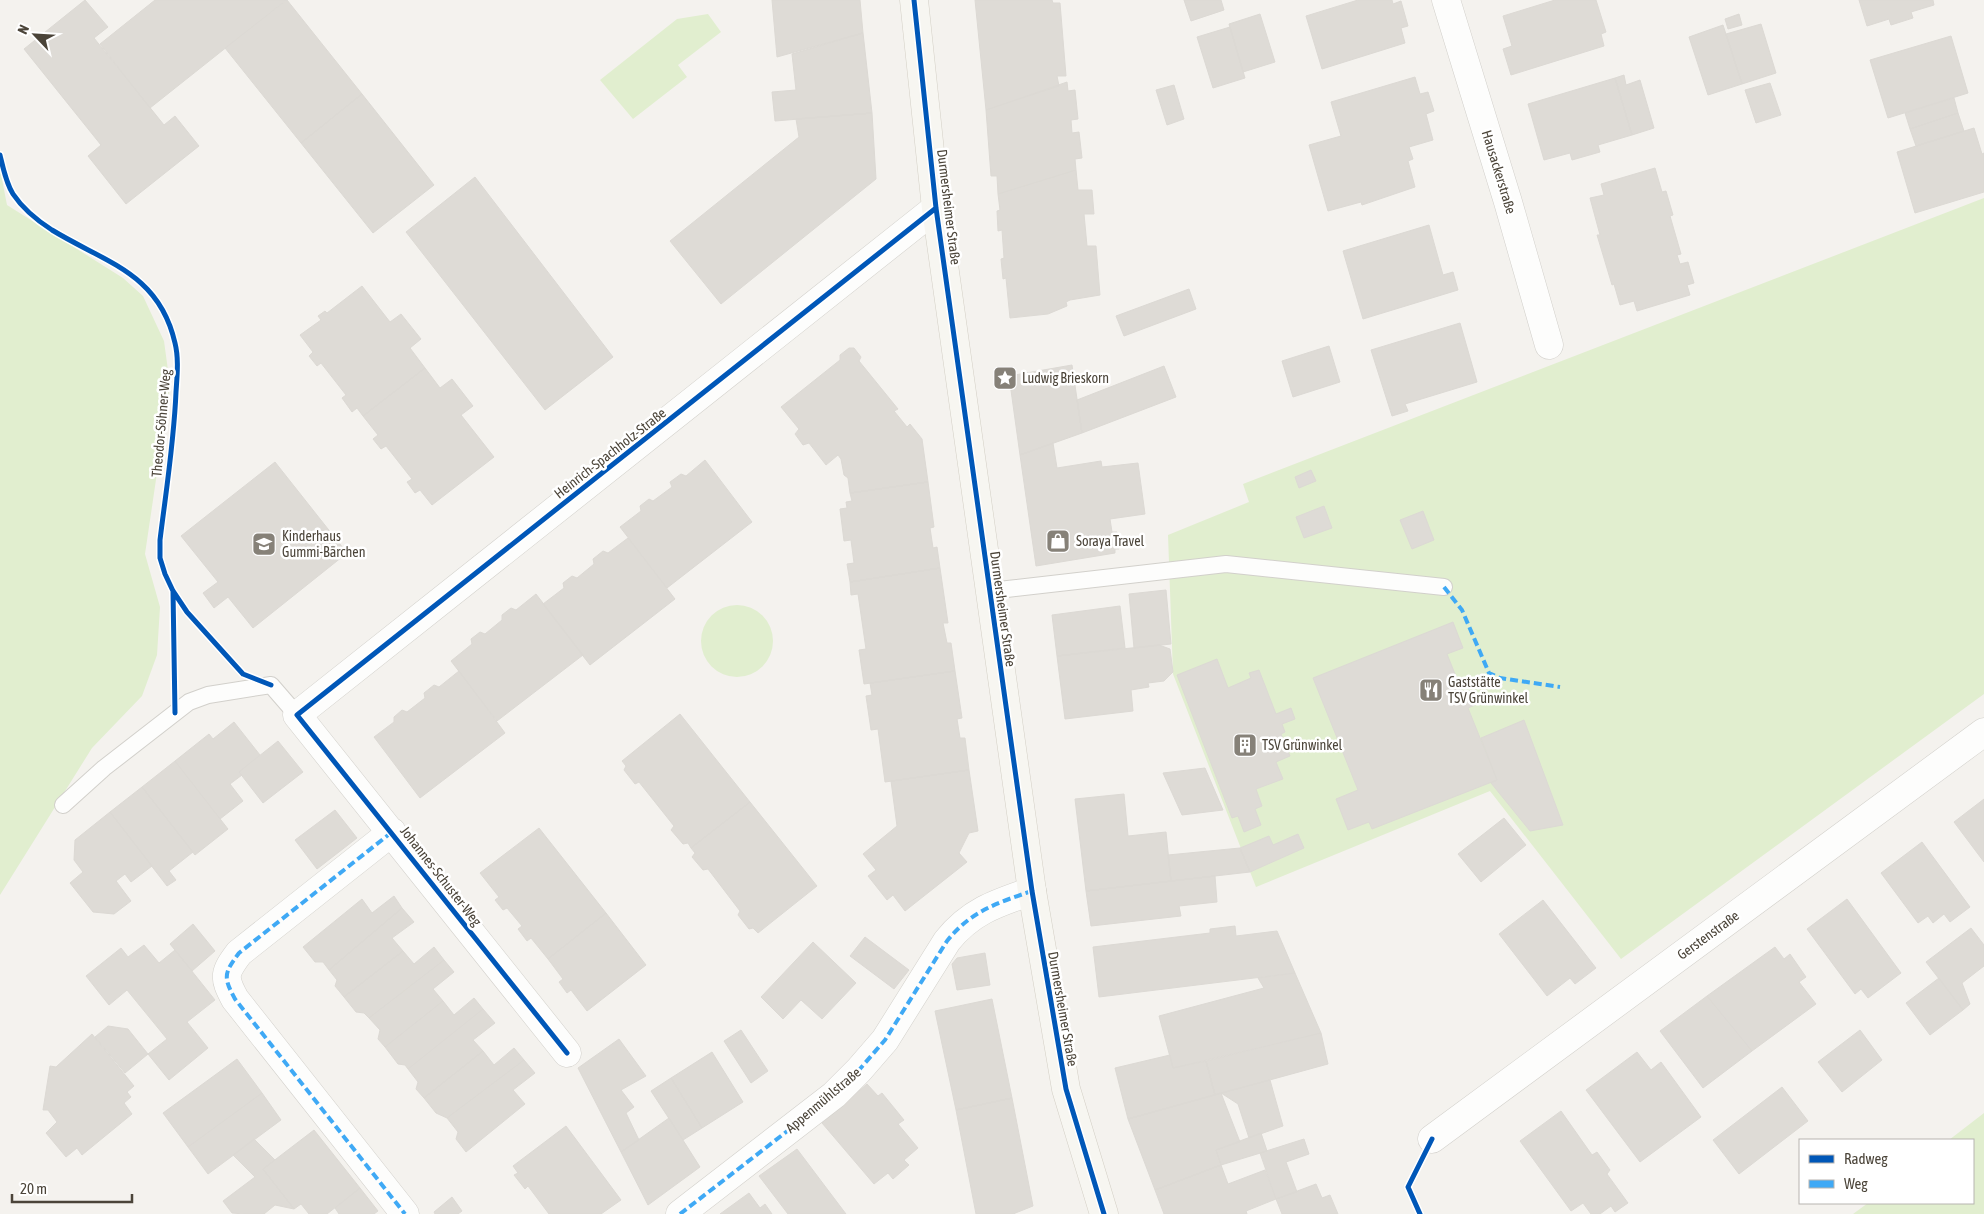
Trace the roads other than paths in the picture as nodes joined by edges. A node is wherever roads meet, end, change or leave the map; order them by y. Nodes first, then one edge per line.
1 (914, 0) edge
2 (1446, 0) edge
3 (936, 208) junction
4 (1549, 345) dead end
5 (1444, 587) dead end
6 (990, 591) junction
7 (297, 715) junction
8 (1984, 732) edge
9 (63, 805) dead end
10 (392, 832) junction
11 (1032, 891) junction
12 (567, 1053) dead end
13 (1432, 1139) dead end
14 (405, 1214) edge
15 (680, 1214) edge
16 (1104, 1214) edge

1 - 3 street, Durmersheimer Straße
2 - 4 street, Hausackerstraße
3 - 6 street, Durmersheimer Straße
3 - 7 street, Heinrich-Spachholz-Straße
5 - 6 lane
6 - 11 street, Durmersheimer Straße
7 - 9 lane
7 - 10 street, Johannes-Schuster-Weg
8 - 13 street, Gerstenstraße
10 - 12 street, Johannes-Schuster-Weg
10 - 14 street, Johannes-Schuster-Weg
11 - 15 street, Appenmühlstraße
11 - 16 street, Durmersheimer Straße

